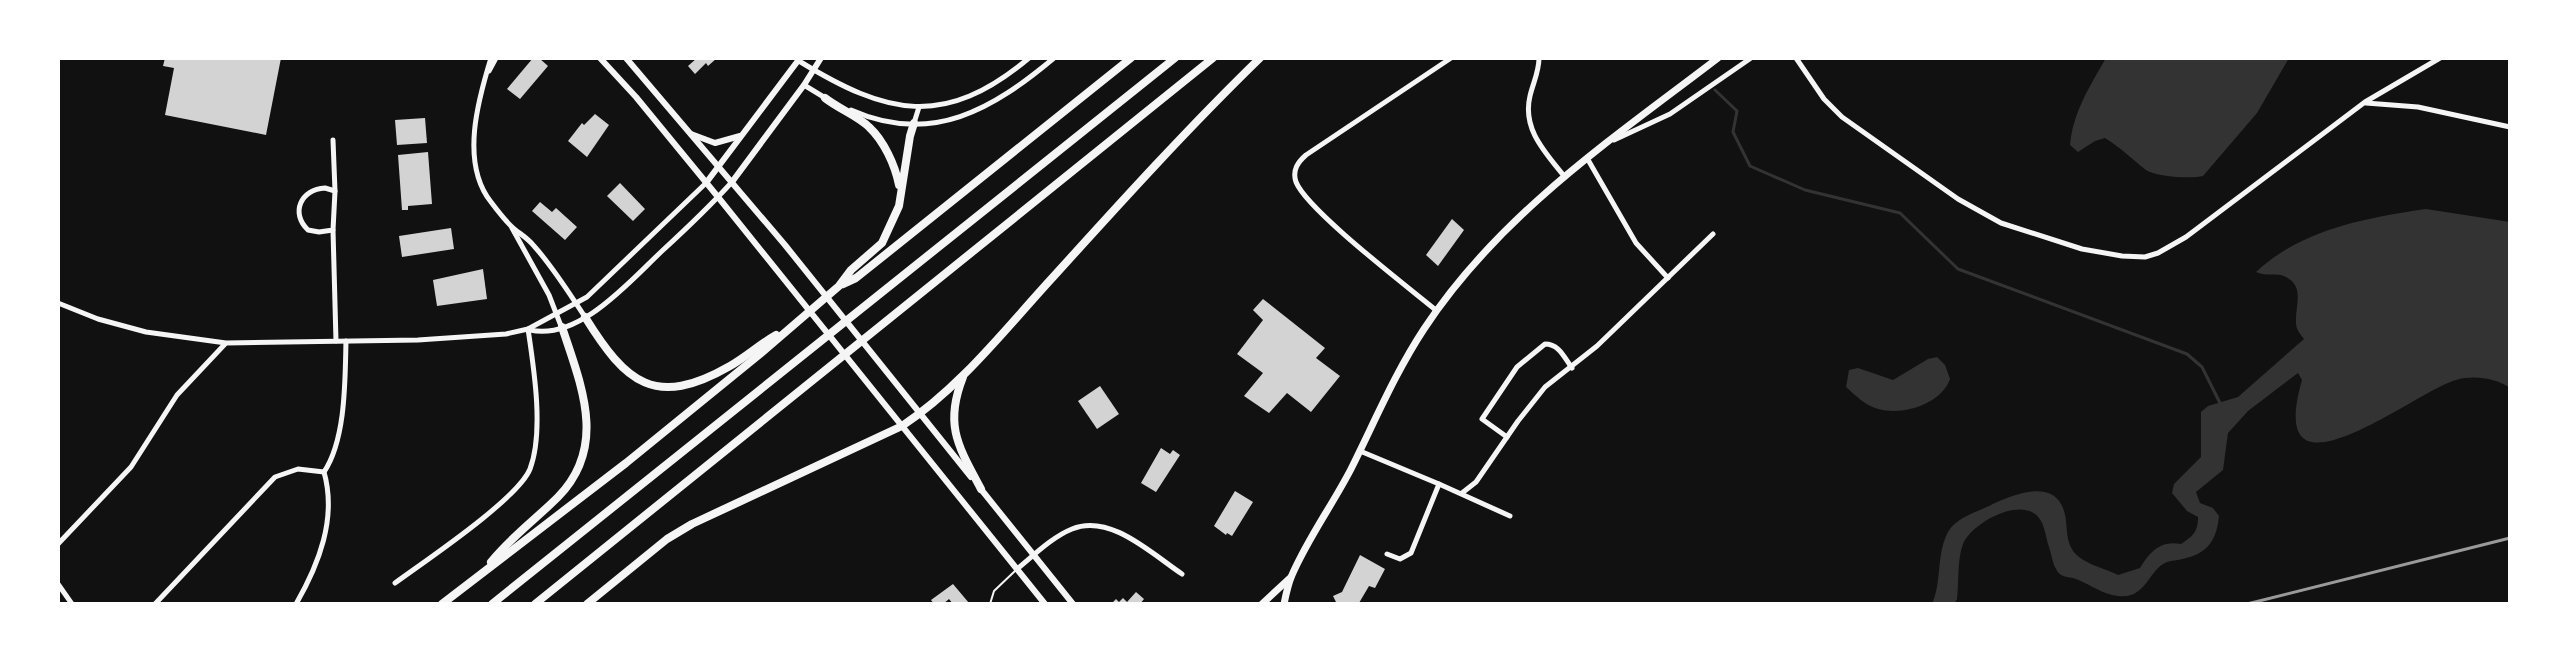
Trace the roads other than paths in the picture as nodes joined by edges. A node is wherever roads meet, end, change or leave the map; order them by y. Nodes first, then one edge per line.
1 (493, 58) edge
2 (600, 58) edge
3 (626, 58) edge
4 (821, 58) edge
5 (1029, 58) edge
6 (1054, 58) edge
7 (1131, 58) edge
8 (1175, 58) edge
9 (1213, 58) edge
10 (1260, 58) edge
11 (1451, 58) edge
12 (1539, 58) edge
13 (1718, 58) edge
14 (1751, 58) edge
15 (1796, 58) edge
16 (2440, 58) edge
17 (799, 59) edge
18 (814, 70) junction
19 (804, 85) junction
20 (825, 98) junction
21 (2365, 102) junction
22 (919, 107) junction
23 (914, 123) junction
24 (2510, 127) edge
25 (691, 134) junction
26 (743, 135) junction
27 (333, 140) dead end
28 (1606, 144) junction
29 (1587, 158) junction
30 (718, 167) junction
31 (1564, 176) junction
32 (732, 182) junction
33 (706, 183) junction
34 (335, 191) junction
35 (900, 193) junction
36 (718, 197) junction
37 (512, 227) junction
38 (333, 230) junction
39 (1713, 234) dead end
40 (1668, 278) junction
41 (839, 286) junction
42 (58, 303) edge
43 (576, 304) junction
44 (1437, 311) junction
45 (557, 314) junction
46 (585, 317) junction
47 (562, 327) junction
48 (528, 329) junction
49 (788, 329) junction
50 (336, 341) junction
51 (346, 341) junction
52 (226, 343) junction
53 (1572, 368) junction
54 (964, 375) junction
55 (920, 414) junction
56 (902, 426) junction
57 (1507, 437) junction
58 (1360, 450) junction
59 (324, 472) junction
60 (1439, 484) junction
61 (981, 489) junction
62 (1462, 493) junction
63 (1510, 516) dead end
64 (58, 544) edge
65 (1387, 554) dead end
66 (1034, 555) junction
67 (1017, 569) junction
68 (1182, 574) dead end
69 (480, 575) junction
70 (1290, 578) junction
71 (395, 583) dead end
72 (58, 585) edge
73 (72, 604) edge
74 (155, 604) edge
75 (296, 604) edge
76 (442, 604) edge
77 (492, 604) edge
78 (535, 604) edge
79 (587, 604) edge
80 (990, 604) edge
81 (1045, 604) edge
82 (1073, 604) edge
83 (1262, 604) edge
84 (1284, 604) edge

1 - 37 street
2 - 33 main road
3 - 25 main road
4 - 18 main road
5 - 22 street
6 - 23 street
7 - 41 highway
8 - 77 highway
9 - 78 highway
10 - 54 highway
11 - 44 street
12 - 31 street
13 - 28 main road
14 - 28 street
15 - 21 street
16 - 21 street
17 - 18 street
17 - 26 main road
18 - 19 main road
18 - 22 street
19 - 20 street
19 - 32 main road
20 - 23 street
20 - 35 highway
21 - 24 street
22 - 23 street
23 - 35 highway
25 - 26 main road
25 - 30 main road
26 - 30 main road
27 - 34 street
28 - 29 main road
29 - 31 main road
29 - 40 street
30 - 32 main road
30 - 33 main road
31 - 44 main road
32 - 36 street
32 - 55 main road
33 - 36 main road
33 - 43 street
34 - 38 street
34 - 38 street
35 - 41 highway
36 - 46 street
36 - 56 main road
37 - 43 street
37 - 45 street
38 - 50 street
39 - 40 street
40 - 53 street
41 - 49 highway
42 - 52 street
43 - 45 street
43 - 46 street
44 - 58 main road
45 - 47 street
45 - 48 street
46 - 47 street
46 - 49 highway
47 - 48 street
47 - 69 highway
48 - 51 street
48 - 71 street
49 - 69 highway
50 - 51 street
50 - 52 street
51 - 59 street
52 - 64 street
53 - 57 street
53 - 57 street
54 - 55 highway
54 - 61 highway
55 - 56 highway
55 - 61 main road
56 - 67 main road
56 - 79 highway
57 - 62 street
58 - 60 street
58 - 70 main road
59 - 74 street
59 - 75 street
60 - 62 street
60 - 65 street
61 - 66 main road
62 - 63 street
66 - 67 street
66 - 68 street
66 - 82 main road
67 - 80 lane
67 - 81 main road
69 - 76 highway
70 - 83 main road
70 - 84 main road
72 - 73 street

